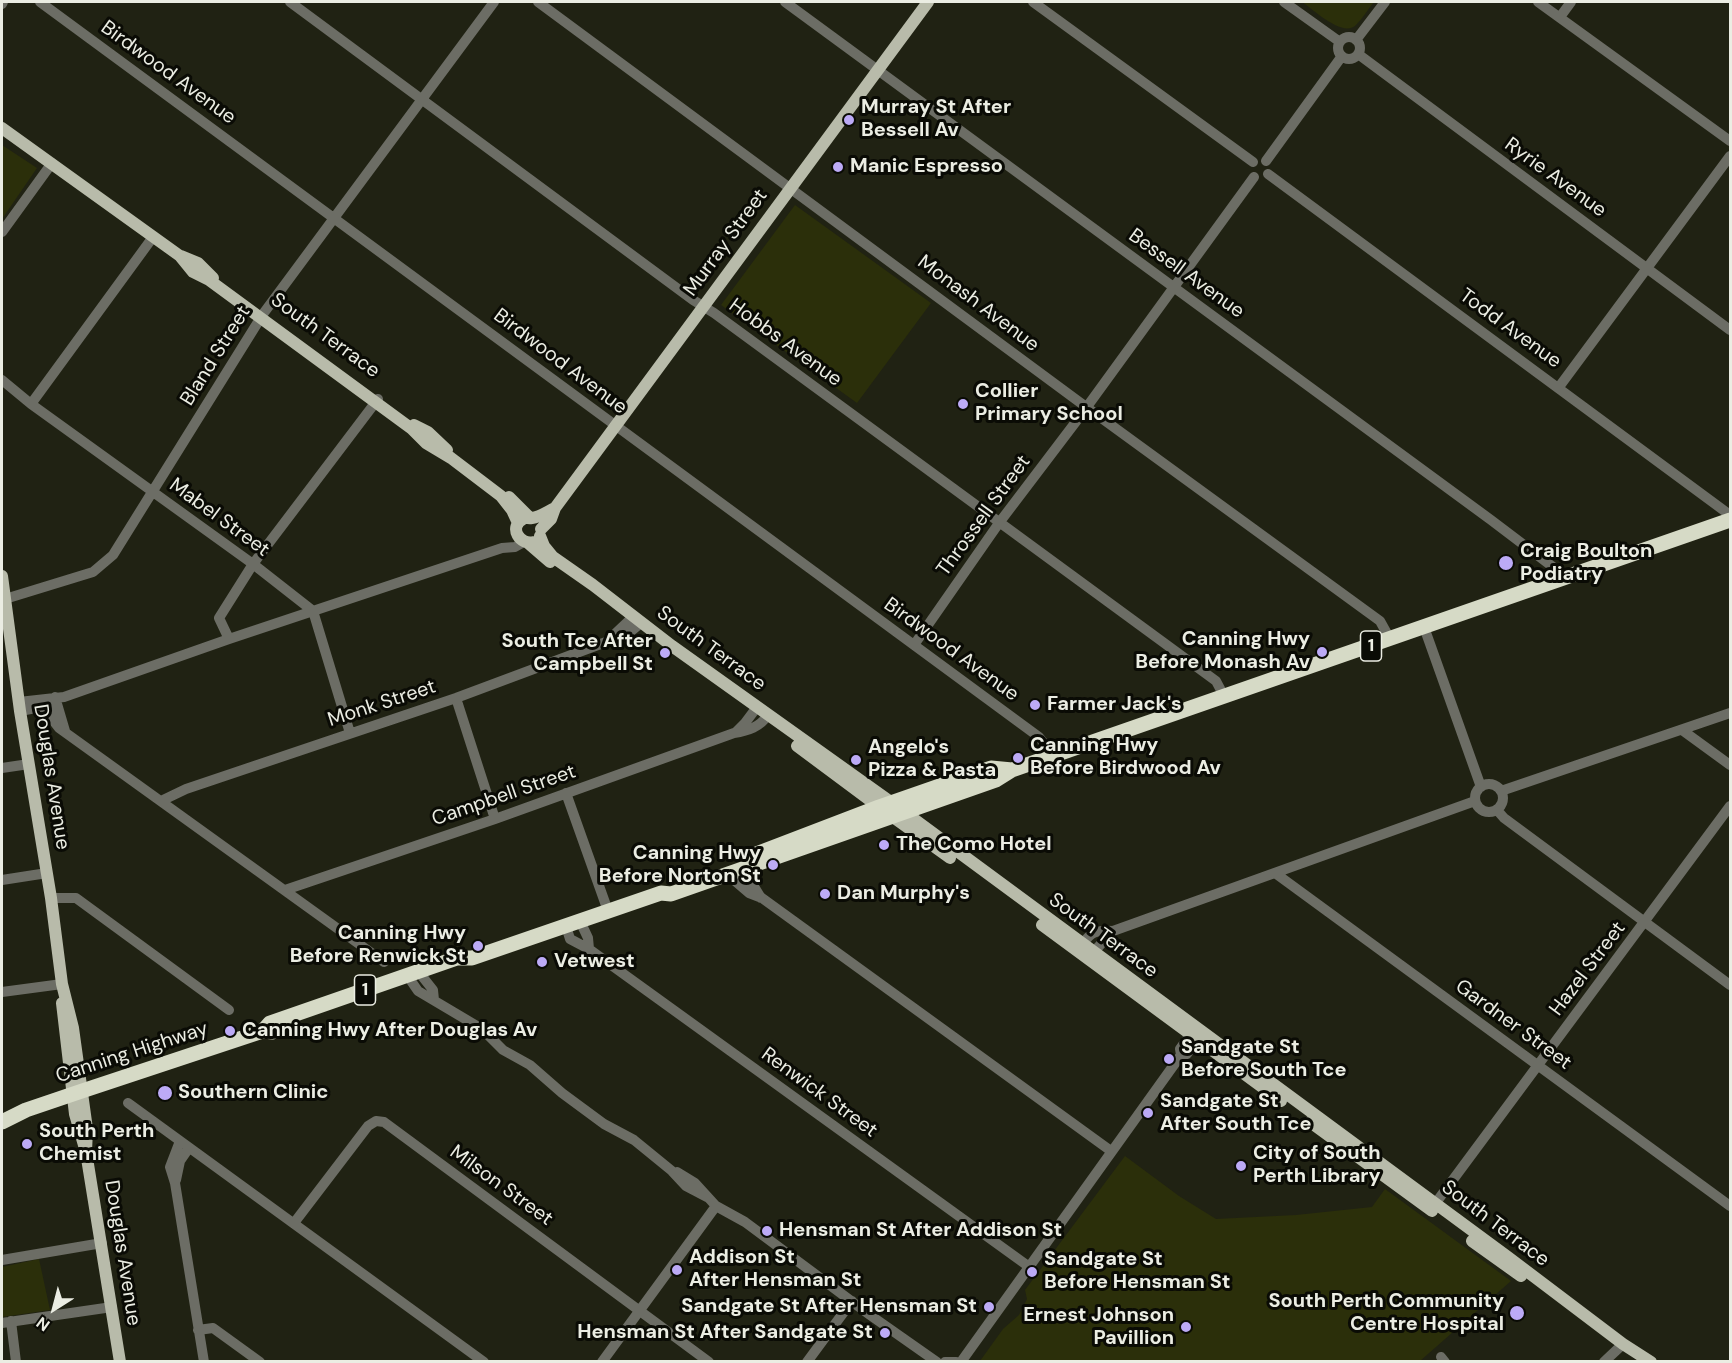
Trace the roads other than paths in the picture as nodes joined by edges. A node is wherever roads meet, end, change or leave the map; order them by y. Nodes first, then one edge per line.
1 (40, 2) edge
2 (290, 2) edge
3 (494, 2) edge
4 (538, 2) edge
5 (785, 2) edge
6 (928, 2) edge
7 (1033, 2) edge
8 (1284, 2) edge
9 (1385, 2) edge
10 (1538, 2) edge
11 (1571, 2) edge
12 (1560, 18) junction
13 (1356, 40) junction
14 (1340, 42) junction
15 (1358, 54) junction
16 (1342, 56) junction
17 (878, 70) junction
18 (421, 100) junction
19 (2, 128) edge
20 (1731, 141) edge
21 (1731, 156) edge
22 (1266, 161) junction
23 (1253, 162) junction
24 (52, 163) junction
25 (1268, 174) junction
26 (1254, 177) junction
27 (791, 188) junction
28 (334, 216) junction
29 (2, 232) edge
30 (153, 237) junction
31 (1648, 268) junction
32 (1174, 287) junction
33 (704, 307) junction
34 (262, 316) junction
35 (1731, 330) edge
36 (2, 380) edge
37 (1559, 387) junction
38 (376, 400) junction
39 (31, 404) junction
40 (1086, 407) junction
41 (616, 426) junction
42 (153, 492) junction
43 (555, 508) junction
44 (1731, 515) edge
45 (1731, 520) edge
46 (999, 524) junction
47 (525, 530) junction
48 (541, 533) junction
49 (253, 564) junction
50 (2, 576) edge
51 (1560, 580) junction
52 (5, 599) junction
53 (313, 611) junction
54 (635, 621) junction
55 (1424, 627) junction
56 (230, 639) junction
57 (1390, 639) junction
58 (914, 645) junction
59 (7, 657) edge
60 (1224, 696) junction
61 (456, 698) junction
62 (54, 701) junction
63 (20, 706) junction
64 (755, 710) junction
65 (1731, 713) edge
66 (766, 718) junction
67 (1682, 730) junction
68 (350, 733) junction
69 (734, 733) junction
70 (1053, 755) junction
71 (29, 764) junction
72 (1731, 765) edge
73 (2, 768) edge
74 (1481, 786) junction
75 (1502, 791) junction
76 (566, 793) junction
77 (161, 801) junction
78 (1475, 801) junction
79 (1731, 806) edge
80 (892, 810) junction
81 (1497, 810) junction
82 (495, 819) junction
83 (743, 869) junction
84 (46, 873) junction
85 (1275, 873) junction
86 (728, 875) junction
87 (2, 880) edge
88 (285, 890) junction
89 (661, 893) junction
90 (51, 898) junction
91 (762, 898) junction
92 (608, 911) junction
93 (1646, 922) junction
94 (573, 923) junction
95 (1113, 931) junction
96 (1079, 948) junction
97 (589, 949) junction
98 (1090, 956) junction
99 (384, 962) dead end
100 (415, 977) junction
101 (62, 984) junction
102 (1731, 985) edge
103 (2, 992) edge
104 (229, 1010) dead end
105 (1196, 1034) junction
106 (1538, 1066) junction
107 (77, 1093) junction
108 (128, 1103) dead end
109 (6, 1119) edge
110 (184, 1145) junction
111 (1112, 1151) junction
112 (716, 1206) junction
113 (1731, 1206) edge
114 (1433, 1207) junction
115 (294, 1223) junction
116 (102, 1243) junction
117 (2, 1260) edge
118 (1028, 1266) junction
119 (852, 1301) junction
120 (112, 1307) junction
121 (639, 1311) junction
122 (6, 1322) edge
123 (198, 1330) junction
124 (1620, 1347) junction
125 (16, 1362) edge
126 (120, 1362) edge
127 (204, 1362) edge
128 (260, 1362) edge
129 (484, 1362) edge
130 (602, 1362) edge
131 (709, 1362) edge
132 (807, 1362) edge
133 (937, 1362) edge
134 (945, 1362) edge
135 (956, 1362) edge
136 (961, 1362) edge
137 (1604, 1362) edge
138 (1635, 1362) edge
139 (1651, 1362) edge

1 - 28 street, Birdwood Avenue
2 - 18 street, Hobbs Avenue
3 - 18 street, Bland Street
4 - 27 street, Monash Avenue
5 - 17 street, Bessell Avenue
6 - 17 main road, Murray Street
7 - 23 street
8 - 14 street
9 - 13 street
10 - 12 street
11 - 12 street
12 - 20 street
13 - 14 street
13 - 15 street
14 - 16 street
15 - 16 street
15 - 31 street, Ryrie Avenue
16 - 22 street
17 - 27 main road, Murray Street
17 - 32 street, Bessell Avenue
18 - 28 street, Bland Street
18 - 33 street, Hobbs Avenue
19 - 24 main road, South Terrace
21 - 31 street
22 - 23 street
22 - 25 street
23 - 26 street
24 - 29 street
24 - 30 main road, South Terrace
25 - 26 street
25 - 37 street, Todd Avenue
26 - 32 street, Throssell Street
27 - 33 main road, Murray Street
27 - 40 street, Monash Avenue
28 - 34 street, Bland Street
28 - 41 street, Birdwood Avenue
30 - 34 main road, South Terrace
30 - 39 street
31 - 35 street, Ryrie Avenue
31 - 37 street
32 - 40 street, Throssell Street
32 - 51 street, Bessell Avenue
33 - 41 main road, Murray Street
33 - 46 street, Hobbs Avenue
34 - 38 main road, South Terrace
34 - 42 street, Bland Street
36 - 39 street, Mabel Street
37 - 44 street, Todd Avenue
38 - 47 main road, South Terrace
38 - 49 street
39 - 42 street, Mabel Street
40 - 46 street, Throssell Street
40 - 57 street, Monash Avenue
41 - 43 main road, Murray Street
41 - 58 street, Birdwood Avenue
42 - 49 street, Mabel Street
42 - 52 street, Bland Street
43 - 47 main road, Murray Street
43 - 48 main road, Murray Street
45 - 51 highway, Canning Highway / 1
46 - 58 street, Throssell Street
46 - 60 street, Hobbs Avenue
47 - 48 main road
47 - 48 main road, South Terrace
47 - 53 street
47 - 54 main road, South Terrace
48 - 54 main road, South Terrace
49 - 53 street, Mabel Street
49 - 56 street
50 - 52 main road, Douglas Avenue
51 - 55 highway, Canning Highway / 1
52 - 59 main road, Douglas Avenue
53 - 56 street
53 - 68 street
54 - 61 street, Monk Street
54 - 64 main road, South Terrace
55 - 57 highway, Canning Highway / 1
55 - 74 street
56 - 62 street
57 - 60 highway, Canning Highway / 1
58 - 70 street, Birdwood Avenue
59 - 63 main road, Douglas Avenue
60 - 70 highway, Canning Highway / 1
61 - 68 street, Monk Street
61 - 82 street
62 - 63 street
62 - 77 street
63 - 71 main road, Douglas Avenue
64 - 66 main road, South Terrace
64 - 69 street, Campbell Street
65 - 67 street
66 - 69 street, Campbell Street
66 - 80 main road, South Terrace
67 - 72 street
67 - 75 street
68 - 77 street, Monk Street
69 - 76 street, Campbell Street
70 - 80 highway, Canning Highway / 1
71 - 73 street
71 - 84 main road, Douglas Avenue
74 - 75 street
74 - 78 street
75 - 81 street
76 - 82 street, Campbell Street
76 - 92 street
77 - 88 street
78 - 81 street
78 - 85 street
79 - 93 street, Hazel Street
80 - 83 highway, Canning Highway / 1
80 - 89 highway, Canning Highway / 1
80 - 96 main road, South Terrace
81 - 93 street
82 - 88 street, Campbell Street
83 - 86 highway, Canning Highway / 1
83 - 91 street
84 - 87 street
84 - 90 main road, Douglas Avenue
85 - 95 street
85 - 106 street, Gardner Street
86 - 89 highway, Canning Highway / 1
86 - 91 street
88 - 99 street
89 - 92 highway, Canning Highway / 1
90 - 101 main road, Douglas Avenue
90 - 104 street
91 - 111 street
92 - 94 highway, Canning Highway / 1
93 - 102 street
93 - 106 street, Hazel Street
94 - 97 street
94 - 97 street, Renwick Street
94 - 100 highway, Canning Highway / 1
95 - 96 street
95 - 98 street
96 - 98 main road, South Terrace
97 - 118 street, Renwick Street
98 - 105 main road, South Terrace
100 - 107 highway, Canning Highway / 1
100 - 112 street
101 - 103 street
101 - 107 main road, Douglas Avenue
105 - 111 street
105 - 114 main road, South Terrace
106 - 113 street, Gardner Street
106 - 114 street, Hazel Street
107 - 109 highway, Canning Highway / 1
107 - 116 main road, Douglas Avenue
108 - 110 street
110 - 115 street
110 - 123 street
111 - 118 street
112 - 119 street
112 - 121 street
114 - 124 main road, South Terrace
115 - 121 street, Milson Street
115 - 129 street
116 - 117 street
116 - 120 main road, Douglas Avenue
118 - 136 street
119 - 132 street
119 - 133 street
120 - 122 street
120 - 126 main road, Douglas Avenue
121 - 130 street
121 - 131 street, Milson Street
122 - 125 street
123 - 127 street
123 - 128 street
124 - 137 street
124 - 138 main road, South Terrace
124 - 139 main road, South Terrace
134 - 135 street

